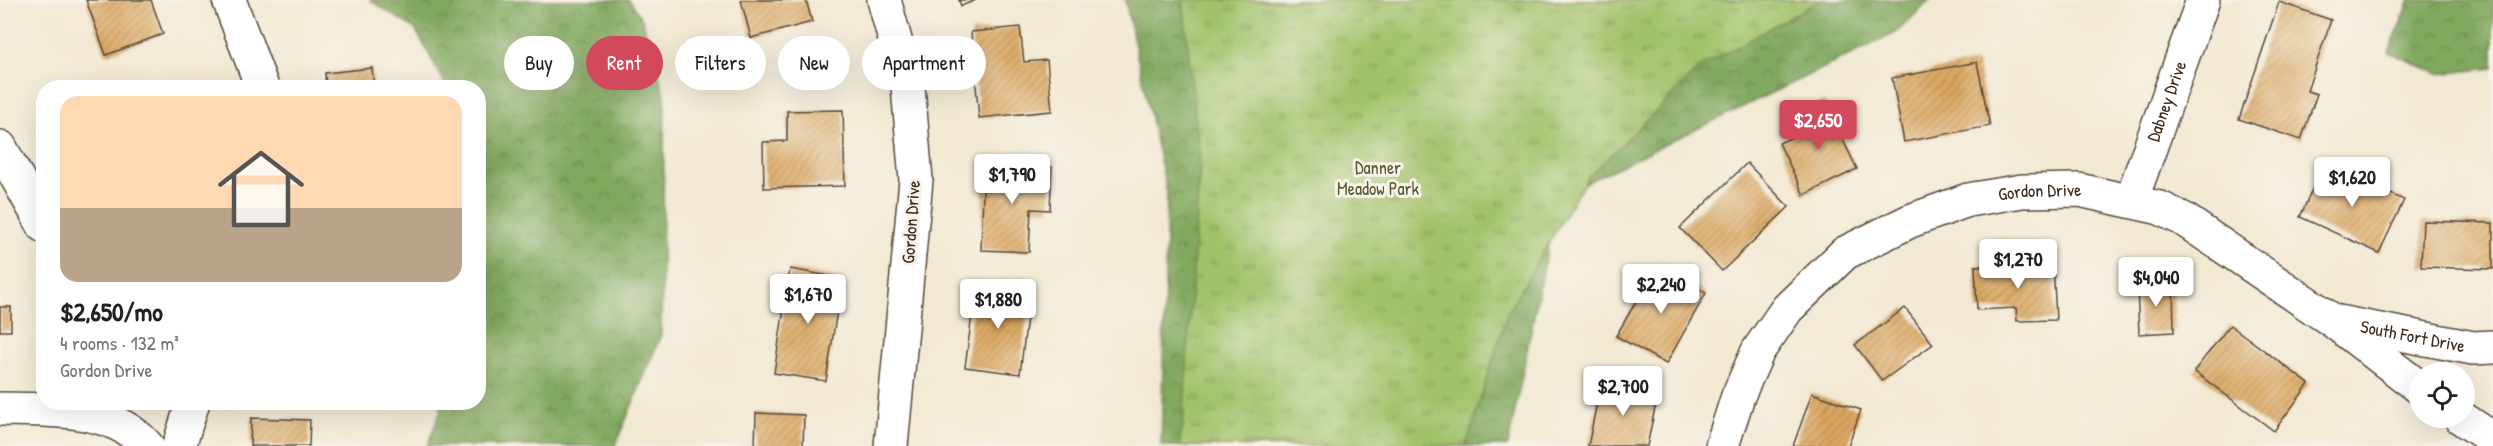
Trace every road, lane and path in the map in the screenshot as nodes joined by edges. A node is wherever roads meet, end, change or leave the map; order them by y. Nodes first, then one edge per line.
1 (228, 0) edge
2 (884, 0) edge
3 (2203, 0) edge
4 (259, 80) edge
5 (0, 147) edge
6 (2131, 201) junction
7 (36, 212) edge
8 (2333, 321) junction
9 (2493, 347) edge
10 (2409, 379) edge
11 (0, 409) edge
12 (36, 410) edge
13 (49, 410) edge
14 (190, 410) edge
15 (112, 411) edge
16 (2475, 427) edge
17 (2493, 439) edge
18 (147, 446) edge
19 (179, 446) edge
20 (891, 446) edge
21 (1722, 446) edge

1 - 4 street
2 - 20 street, Gordon Drive
3 - 6 street, Dabney Drive
5 - 7 street
6 - 8 street, Gordon Drive
6 - 21 street, Gordon Drive
8 - 9 street, South Fort Drive
8 - 10 street, Gordon Drive
11 - 12 street
13 - 15 street
14 - 19 street
15 - 18 street
16 - 17 street

